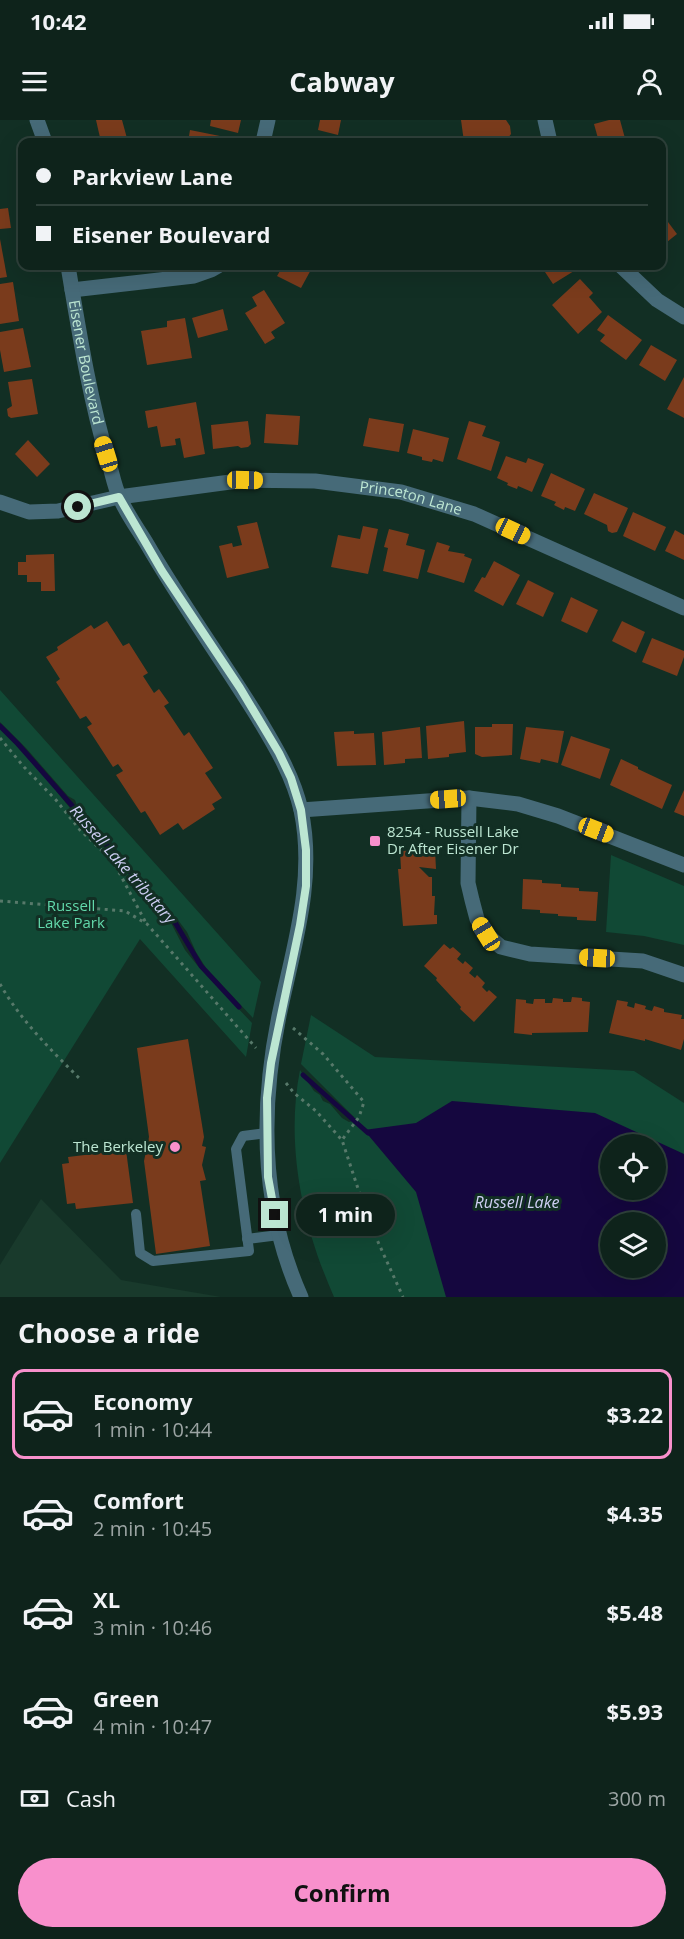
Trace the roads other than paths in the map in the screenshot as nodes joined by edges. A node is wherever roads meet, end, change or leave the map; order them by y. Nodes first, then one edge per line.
1 (37, 120) edge
2 (268, 120) edge
3 (545, 120) edge
4 (44, 138) edge
5 (264, 138) edge
6 (549, 138) edge
7 (69, 270) edge
8 (212, 270) edge
9 (625, 270) edge
10 (72, 290) junction
11 (684, 317) edge
12 (119, 497) junction
13 (0, 502) edge
14 (684, 608) edge
15 (469, 798) junction
16 (301, 810) junction
17 (684, 865) edge
18 (684, 975) edge
19 (267, 1133) junction
20 (136, 1214) dead end
21 (279, 1235) junction
22 (247, 1239) junction
23 (301, 1297) edge

1 - 4 street
2 - 5 street
3 - 6 street
7 - 10 street, Eisener Boulevard
8 - 10 street
9 - 11 street
10 - 12 street, Eisener Boulevard
12 - 13 street, Princeton Lane
12 - 14 street, Princeton Lane
12 - 16 street, Eisener Boulevard
15 - 16 street
15 - 17 street
15 - 18 street
16 - 19 street, Eisener Boulevard
19 - 21 street, Eisener Boulevard
19 - 22 lane
20 - 22 lane
21 - 22 lane
21 - 23 street, Eisener Boulevard

